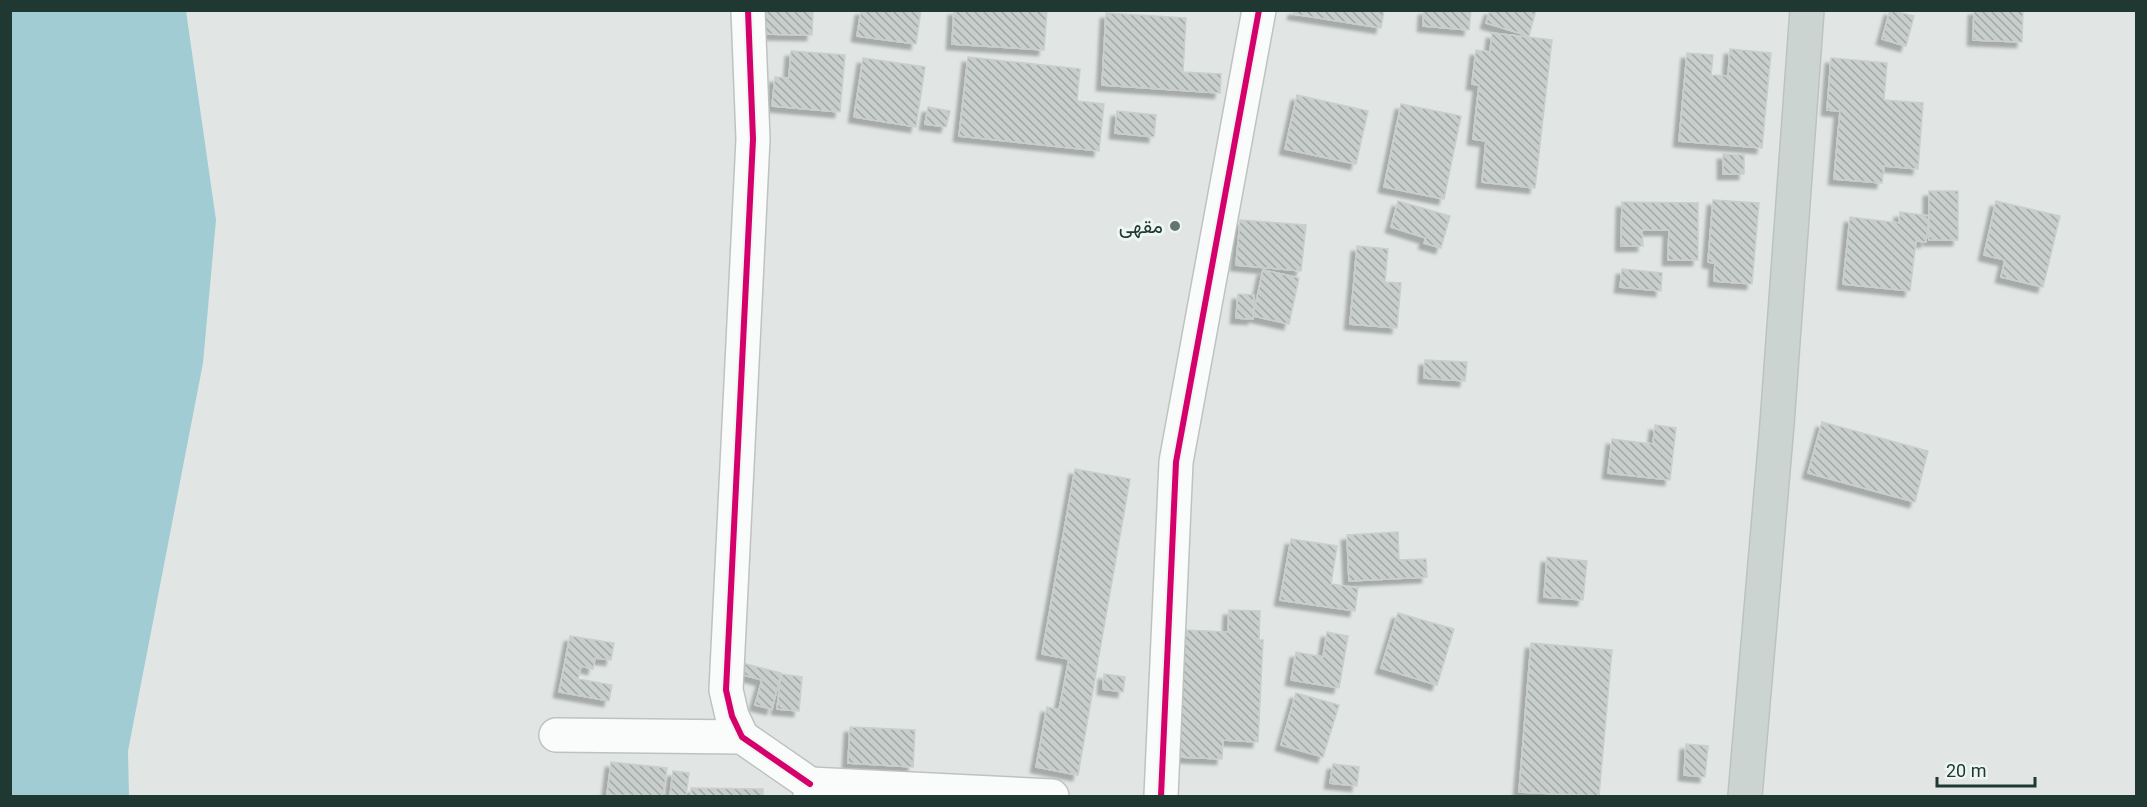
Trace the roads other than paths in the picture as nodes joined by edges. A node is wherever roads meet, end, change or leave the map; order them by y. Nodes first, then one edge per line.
1 (748, 10) edge
2 (1259, 10) edge
3 (1807, 10) edge
4 (556, 735) dead end
5 (742, 737) junction
6 (810, 790) edge
7 (1052, 796) edge
8 (1161, 796) edge
9 (1745, 796) edge

1 - 5 street
2 - 8 street
3 - 9 main road
4 - 5 street
5 - 6 street
6 - 7 street

